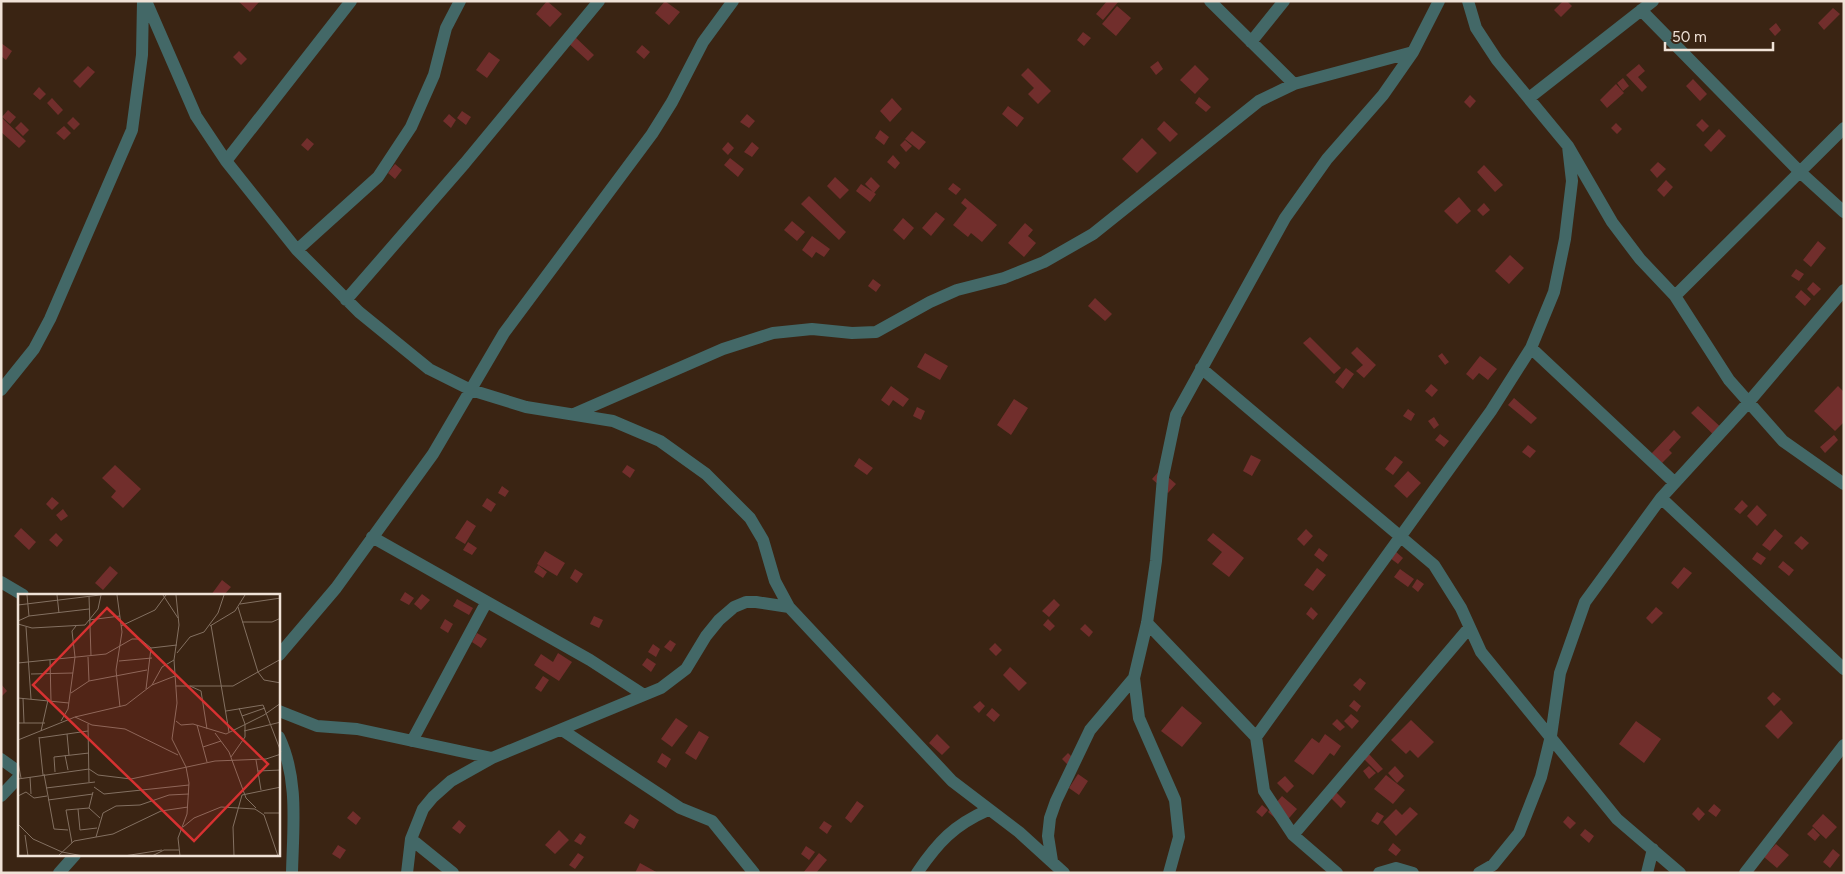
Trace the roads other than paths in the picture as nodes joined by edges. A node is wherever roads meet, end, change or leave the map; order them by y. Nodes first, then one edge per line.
1 (145, 1) edge
2 (351, 1) edge
3 (460, 1) edge
4 (599, 1) edge
5 (732, 1) edge
6 (1210, 1) edge
7 (1284, 1) edge
8 (1439, 1) edge
9 (1468, 1) edge
10 (1653, 1) edge
11 (1642, 10) junction
12 (1251, 42) junction
13 (1413, 52) junction
14 (1294, 84) junction
15 (1529, 98) junction
16 (1844, 128) edge
17 (1568, 146) junction
18 (226, 161) junction
19 (1800, 172) junction
20 (1844, 212) edge
21 (297, 250) junction
22 (1844, 290) edge
23 (1675, 296) junction
24 (346, 300) junction
25 (1531, 348) junction
26 (1201, 368) junction
27 (1, 390) edge
28 (471, 390) junction
29 (1747, 404) junction
30 (574, 414) junction
31 (1675, 483) junction
32 (1844, 484) edge
33 (1661, 498) junction
34 (372, 537) junction
35 (1401, 537) junction
36 (1, 582) edge
37 (21, 594) edge
38 (486, 603) junction
39 (789, 607) junction
40 (1147, 623) junction
41 (1469, 628) junction
42 (280, 653) edge
43 (1844, 669) edge
44 (1134, 678) junction
45 (644, 695) junction
46 (280, 711) edge
47 (562, 730) junction
48 (1551, 736) junction
49 (1256, 737) junction
50 (280, 739) edge
51 (412, 741) junction
52 (1844, 745) edge
53 (492, 758) junction
54 (1, 759) edge
55 (18, 771) edge
56 (18, 778) edge
57 (1, 796) edge
58 (988, 810) junction
59 (1293, 835) junction
60 (411, 839) junction
61 (1653, 849) junction
62 (74, 856) edge
63 (1052, 861) junction
64 (59, 873) edge
65 (292, 873) edge
66 (407, 873) edge
67 (453, 873) edge
68 (754, 873) edge
69 (917, 873) edge
70 (1064, 873) edge
71 (1169, 873) edge
72 (1337, 873) edge
73 (1379, 873) edge
74 (1413, 873) edge
75 (1479, 873) edge
76 (1647, 873) edge
77 (1680, 873) edge
78 (1745, 873) edge

1 - 18 street
1 - 27 street
2 - 18 street
3 - 21 street
4 - 24 street
5 - 28 street
6 - 12 street
7 - 12 street
8 - 13 street
9 - 15 street
10 - 11 street
11 - 15 street
11 - 19 street
12 - 14 street
13 - 14 street
13 - 26 street
14 - 30 street
15 - 17 street
16 - 19 street
17 - 23 street
17 - 25 street
18 - 21 street
19 - 20 street
19 - 23 street
21 - 24 street
22 - 29 street
23 - 29 street
24 - 28 street
25 - 31 street
25 - 35 street
26 - 35 street
26 - 40 street
28 - 30 street
28 - 34 street
29 - 31 street
29 - 32 street
30 - 39 street
31 - 33 street
33 - 43 street
33 - 48 street
34 - 38 street
34 - 42 street
35 - 41 street
35 - 49 street
36 - 37 street
38 - 45 street
38 - 51 street
39 - 45 street
39 - 58 street
40 - 44 street
40 - 49 street
41 - 48 street
41 - 59 street
44 - 63 street
44 - 71 street
45 - 47 street
46 - 51 street
47 - 53 street
47 - 68 street
48 - 61 street
48 - 75 street
49 - 59 street
50 - 65 street
51 - 53 street
52 - 78 street
53 - 60 street
54 - 55 street
56 - 57 street
58 - 63 street
58 - 69 street
59 - 72 street
60 - 66 street
60 - 67 street
61 - 76 street
61 - 77 street
62 - 64 street
63 - 70 street
73 - 74 street

